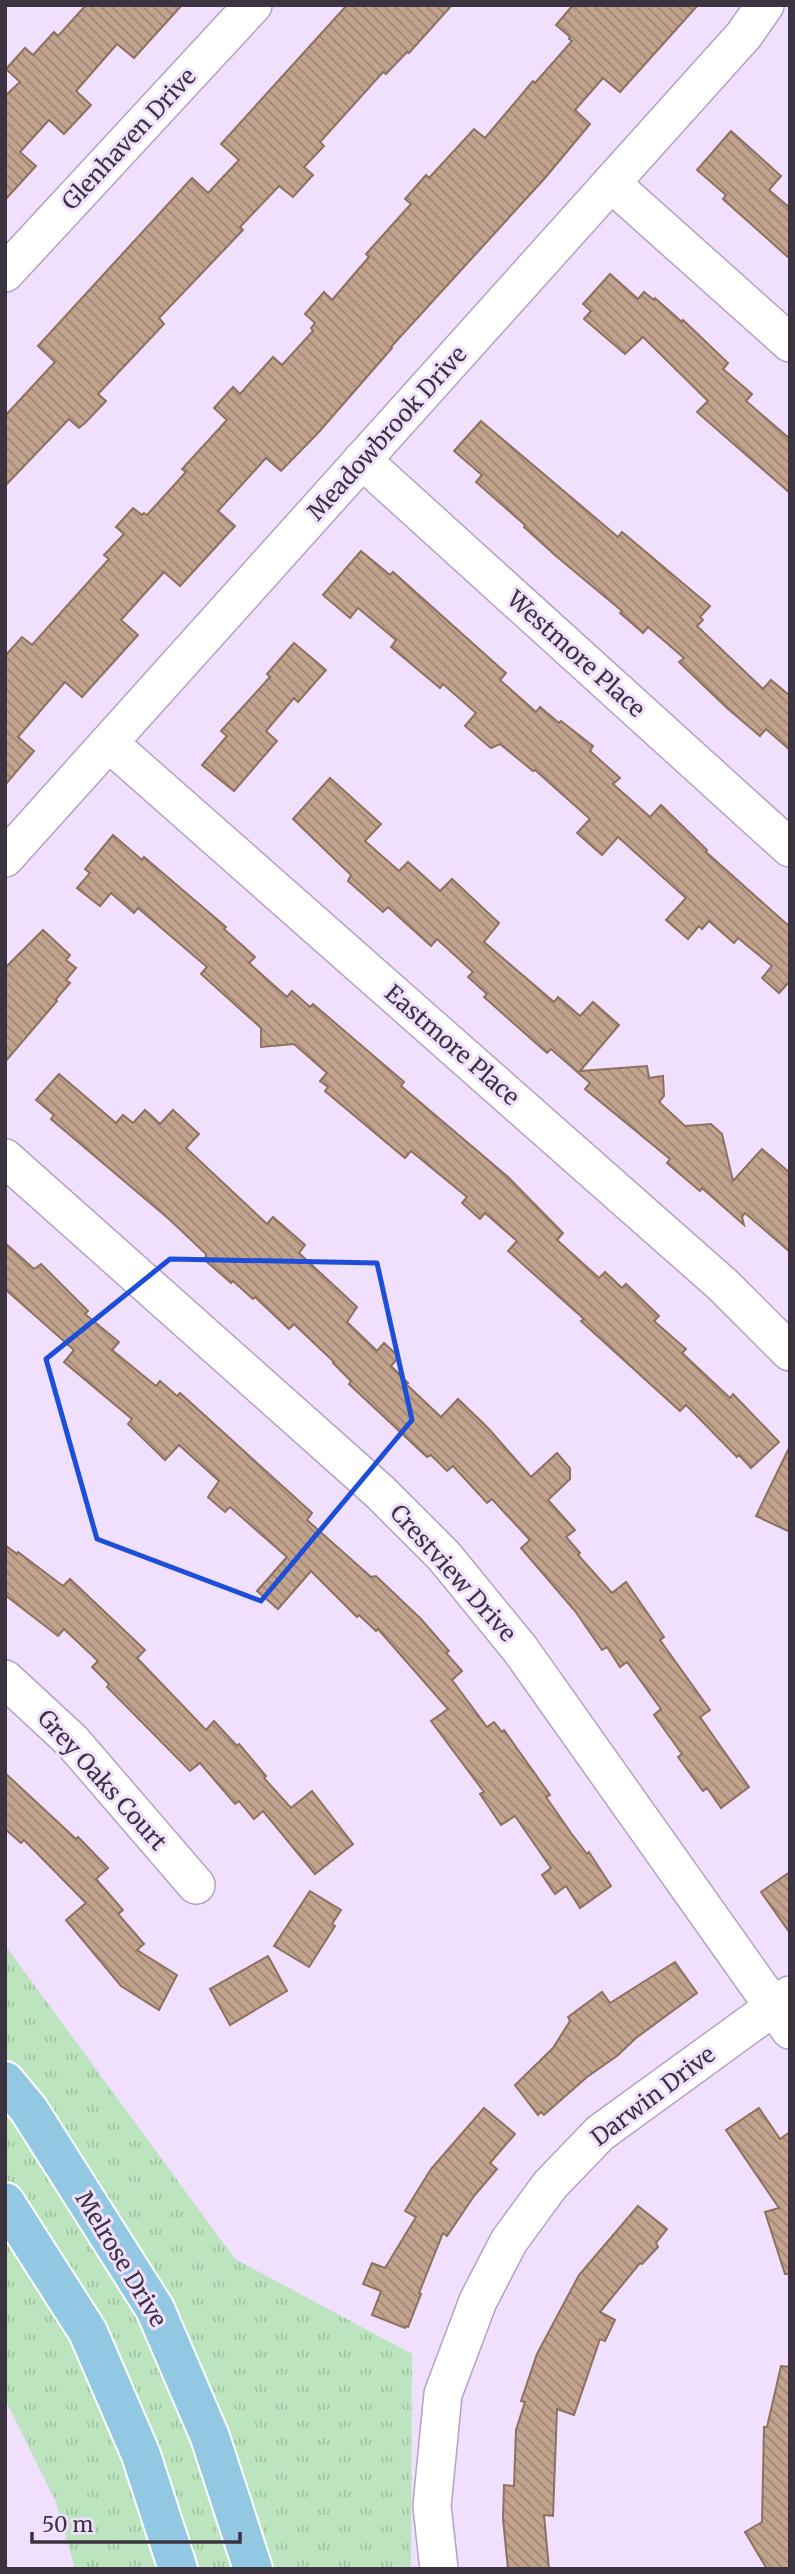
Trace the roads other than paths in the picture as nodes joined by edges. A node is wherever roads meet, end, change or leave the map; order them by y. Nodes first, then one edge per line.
1 (253, 5) edge
2 (765, 5) edge
3 (611, 183) junction
4 (5, 273) edge
5 (790, 343) edge
6 (362, 460) junction
7 (109, 743) junction
8 (790, 848) edge
9 (5, 858) edge
10 (5, 1158) edge
11 (790, 1352) edge
12 (5, 1679) edge
13 (196, 1885) dead end
14 (785, 2010) edge
15 (5, 2081) edge
16 (5, 2202) edge
17 (178, 2569) edge
18 (253, 2569) edge
19 (439, 2569) edge

1 - 4 street, Glenhaven Drive
2 - 3 street, Meadowbrook Drive
3 - 5 street
3 - 6 street, Meadowbrook Drive
6 - 7 street, Meadowbrook Drive
6 - 8 street, Westmore Place
7 - 9 street, Meadowbrook Drive
7 - 11 street, Eastmore Place
10 - 14 street, Crestview Drive
12 - 13 street, Grey Oaks Court
14 - 19 street, Darwin Drive
15 - 18 main road, Melrose Drive
16 - 17 main road

